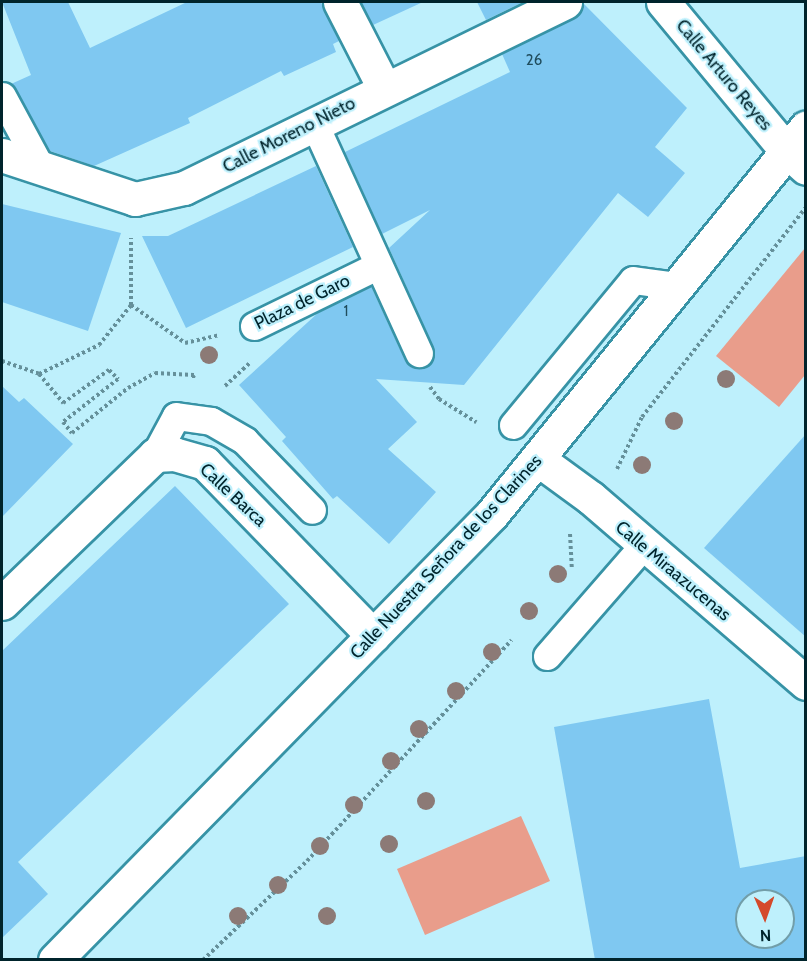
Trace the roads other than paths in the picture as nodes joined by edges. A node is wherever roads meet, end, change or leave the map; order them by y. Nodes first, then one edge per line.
1 (340, 2) edge
2 (566, 2) edge
3 (663, 2) edge
4 (384, 88) junction
5 (2, 96) edge
6 (314, 123) junction
7 (799, 148) edge
8 (2, 155) edge
9 (41, 168) junction
10 (378, 266) junction
11 (676, 286) junction
12 (254, 326) road end
13 (418, 353) dead end
14 (513, 425) dead end
15 (155, 455) junction
16 (539, 460) junction
17 (312, 510) dead end
18 (643, 546) junction
19 (2, 603) edge
20 (373, 636) junction
21 (547, 656) dead end
22 (806, 683) edge
23 (55, 960) edge

1 - 4 street
2 - 4 street, Calle Moreno Nieto
3 - 7 street, Calle Arturo Reyes
4 - 6 street, Calle Moreno Nieto
5 - 9 lane
6 - 9 street, Calle Moreno Nieto
6 - 10 lane
7 - 11 street, Calle Nuestra Señora de los Clarines
8 - 9 street
10 - 12 lane, Plaza de Garo
10 - 13 lane
11 - 14 lane
11 - 16 street, Calle Nuestra Señora de los Clarines
15 - 17 lane
15 - 19 street
15 - 20 street, Calle Barca
16 - 18 street, Calle Miraazucenas
16 - 20 street, Calle Nuestra Señora de los Clarines
18 - 21 lane
18 - 22 street, Calle Miraazucenas
20 - 23 street, Calle Nuestra Señora de los Clarines

